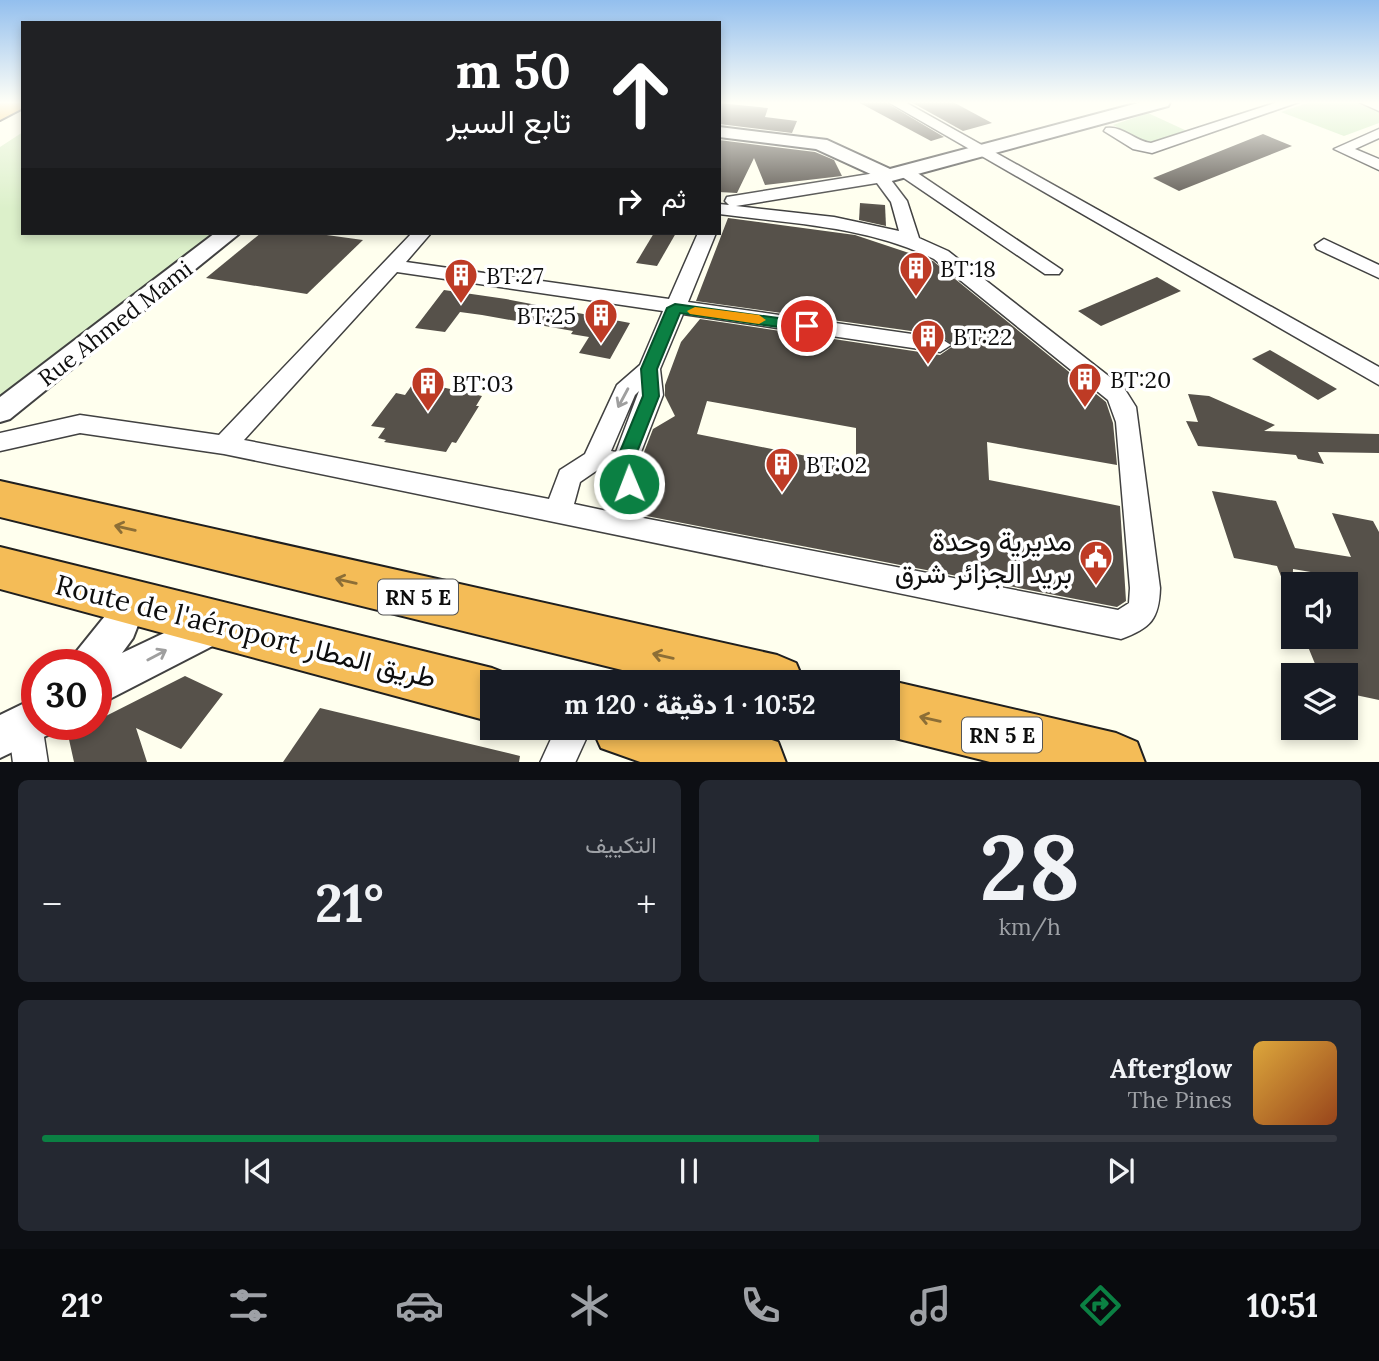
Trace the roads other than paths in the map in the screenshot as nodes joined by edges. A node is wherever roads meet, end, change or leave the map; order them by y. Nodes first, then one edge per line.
1 (762, 138) edge
2 (955, 138) edge
3 (1028, 138) edge
4 (1124, 138) edge
5 (1182, 138) edge
6 (1368, 138) edge
7 (978, 151) junction
8 (1379, 165) edge
9 (891, 175) junction
10 (721, 201) edge
11 (721, 209) edge
12 (226, 235) edge
13 (420, 235) edge
14 (706, 235) edge
15 (910, 239) junction
16 (1324, 245) dead end
17 (390, 265) junction
18 (1052, 270) dead end
19 (1379, 272) edge
20 (675, 308) junction
21 (940, 345) dead end
22 (649, 369) junction
23 (1379, 377) edge
24 (0, 412) edge
25 (0, 442) edge
26 (224, 444) junction
27 (596, 460) junction
28 (623, 466) junction
29 (0, 499) edge
30 (558, 512) junction
31 (618, 524) junction
32 (0, 568) edge
33 (129, 602) junction
34 (219, 624) junction
35 (102, 649) edge
36 (726, 670) edge
37 (112, 679) edge
38 (480, 692) edge
39 (900, 711) edge
40 (568, 740) edge
41 (669, 740) edge
42 (557, 762) edge
43 (757, 762) edge
44 (1116, 762) edge

1 - 9 street
2 - 7 street
3 - 7 street
4 - 5 street
6 - 8 street
7 - 9 street
7 - 23 street
9 - 10 street
9 - 15 street
9 - 18 street
11 - 15 street
12 - 24 street, Rue Ahmed Mami
13 - 17 street
14 - 20 street
15 - 31 street
16 - 19 street
17 - 20 street
17 - 26 street
20 - 21 street
20 - 22 street
22 -> 27 street
22 - 28 street
25 - 26 street
26 - 30 street
27 - 28 street
27 - 30 street
28 - 31 street
36 -> 29 highway, RN 5 E
30 - 31 street
32 - 33 highway, Route de l'aéroport طريق المطار
33 - 34 highway, Route de l'aéroport طريق المطار
33 - 35 street
37 -> 34 street
34 - 38 highway, Route de l'aéroport طريق المطار
44 -> 39 highway, RN 5 E
40 - 42 street
41 - 43 highway

